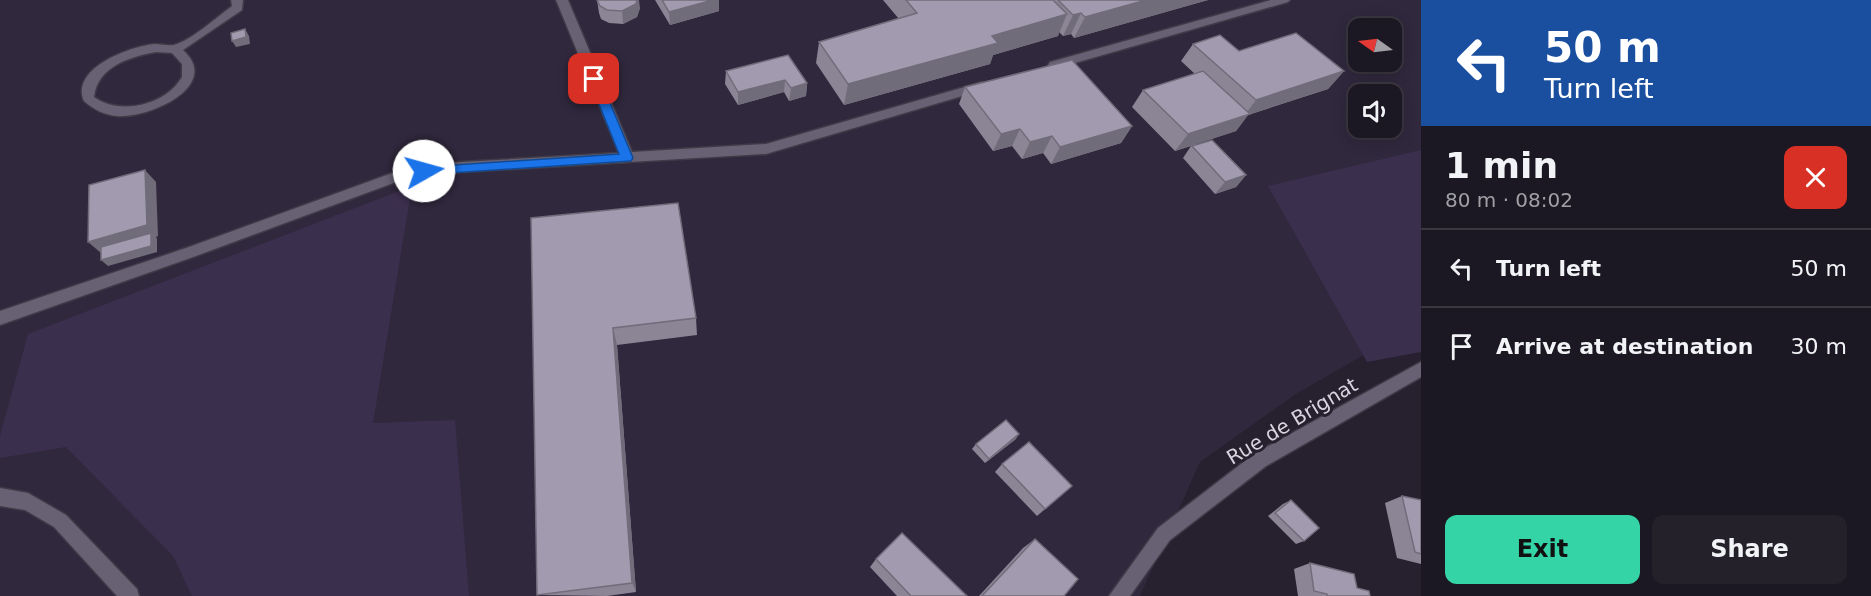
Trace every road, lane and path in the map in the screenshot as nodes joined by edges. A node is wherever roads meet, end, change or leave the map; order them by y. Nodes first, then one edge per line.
1 (237, 0) edge
2 (562, 0) edge
3 (1284, 0) edge
4 (175, 49) junction
5 (1039, 70) edge
6 (994, 83) edge
7 (627, 158) junction
8 (0, 318) edge
9 (1421, 369) edge
10 (0, 497) edge
11 (130, 596) edge
12 (1118, 596) edge

1 - 4 street
2 - 7 street
3 - 5 street
4 - 4 street
6 - 7 street
7 - 8 street
9 - 12 street, Rue de Brignat
10 - 11 street

